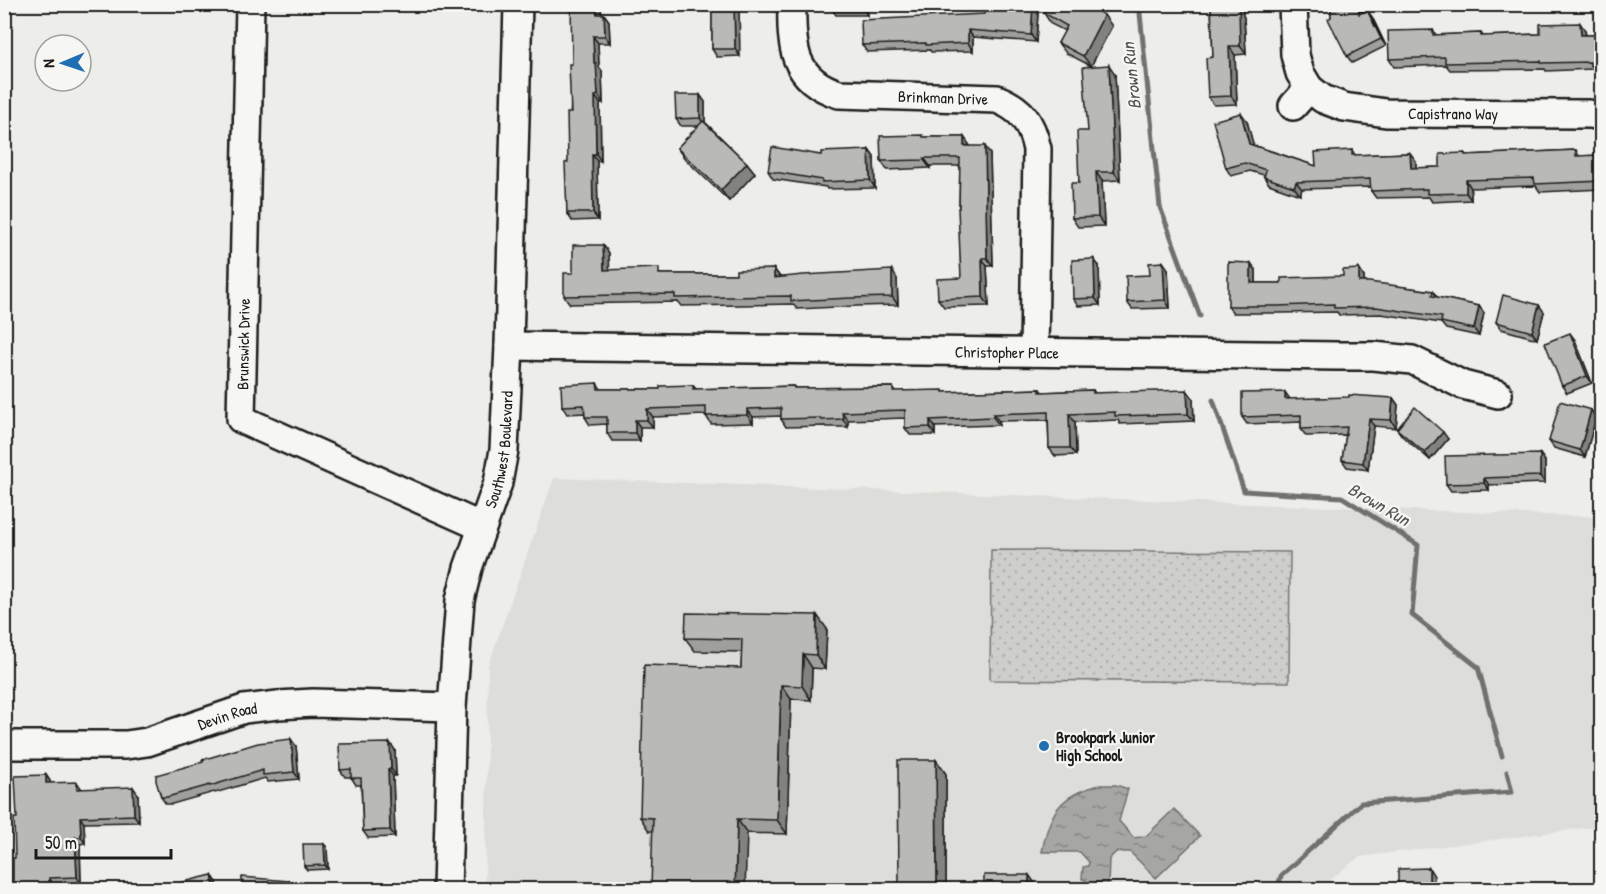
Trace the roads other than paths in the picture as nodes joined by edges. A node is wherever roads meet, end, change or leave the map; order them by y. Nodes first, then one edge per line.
1 (250, 4) edge
2 (518, 4) edge
3 (792, 4) edge
4 (1293, 4) edge
5 (1602, 116) edge
6 (509, 346) junction
7 (1034, 352) junction
8 (1498, 394) dead end
9 (482, 528) junction
10 (452, 707) junction
11 (4, 745) edge
12 (447, 890) edge

1 - 9 street, Brunswick Drive
2 - 6 street, Southwest Boulevard
3 - 7 street, Brinkman Drive
4 - 5 street, Capistrano Way
6 - 7 street, Christopher Place
6 - 9 street, Southwest Boulevard
7 - 8 street, Christopher Place
9 - 10 street, Southwest Boulevard
10 - 11 street, Devin Road
10 - 12 street, Southwest Boulevard

